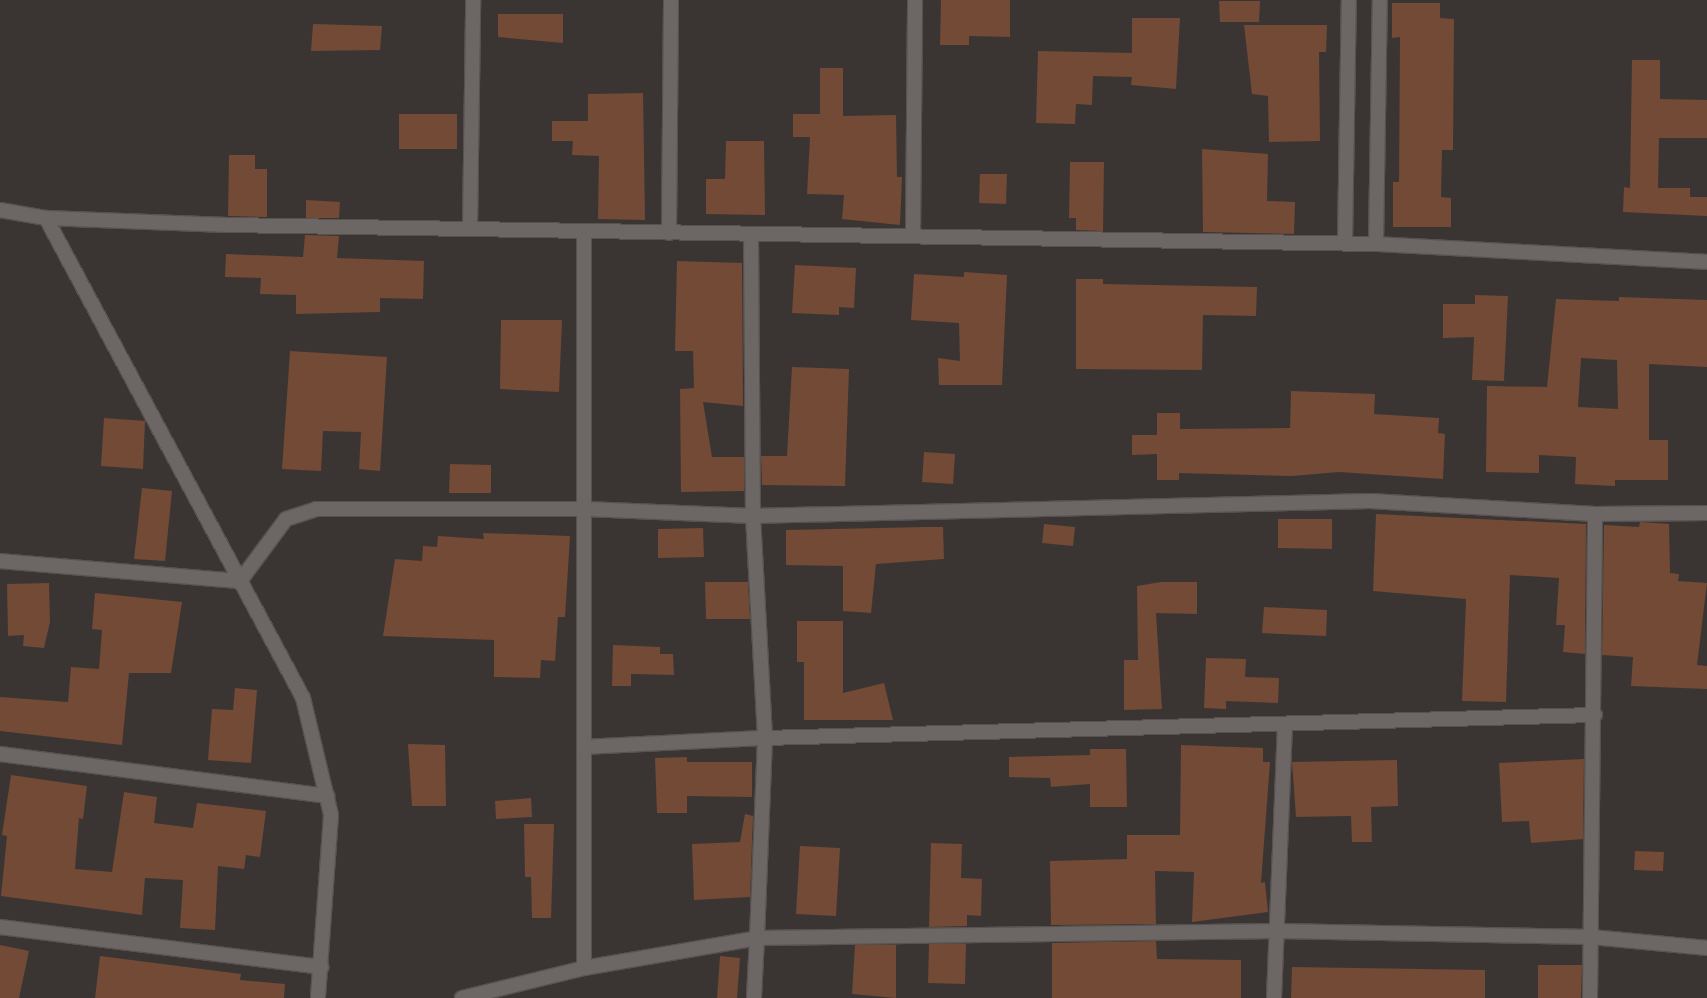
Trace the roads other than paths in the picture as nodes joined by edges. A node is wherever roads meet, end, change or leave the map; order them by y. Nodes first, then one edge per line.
1 (473, 0) edge
2 (671, 0) edge
3 (915, 0) edge
4 (1349, 0) edge
5 (1380, 0) edge
6 (0, 210) edge
7 (46, 218) junction
8 (470, 229) junction
9 (584, 231) junction
10 (668, 233) junction
11 (751, 234) junction
12 (912, 236) junction
13 (1345, 243) junction
14 (1376, 244) junction
15 (1707, 262) edge
16 (584, 510) junction
17 (1707, 513) edge
18 (1595, 514) junction
19 (753, 516) junction
20 (0, 561) edge
21 (240, 581) junction
22 (1595, 715) junction
23 (1286, 724) junction
24 (765, 738) junction
25 (585, 747) junction
26 (0, 754) edge
27 (327, 796) junction
28 (0, 927) edge
29 (1277, 930) junction
30 (1590, 937) junction
31 (757, 938) junction
32 (1707, 948) edge
33 (322, 967) junction
34 (584, 968) junction
35 (318, 998) edge
36 (462, 998) edge
37 (754, 998) edge
38 (1274, 998) edge
39 (1590, 998) edge

1 - 8 street
2 - 10 street
3 - 12 street
4 - 13 street
5 - 14 street
6 - 7 street
7 - 8 street
7 - 21 street
8 - 9 street
9 - 10 street
9 - 16 street
10 - 11 street
11 - 12 street
11 - 19 street
12 - 13 street
13 - 14 street
14 - 15 street
16 - 19 street
16 - 21 street
16 - 25 street
17 - 18 street
18 - 19 street
18 - 22 street
19 - 24 street
20 - 21 street
21 - 27 street
22 - 23 street
22 - 30 street
23 - 24 street
23 - 29 street
24 - 25 street
24 - 31 street
25 - 34 street
26 - 27 street
27 - 33 street
28 - 33 street
29 - 30 street
29 - 31 street
29 - 38 street
30 - 32 street
30 - 39 street
31 - 34 street
31 - 37 street
33 - 35 street
34 - 36 street

